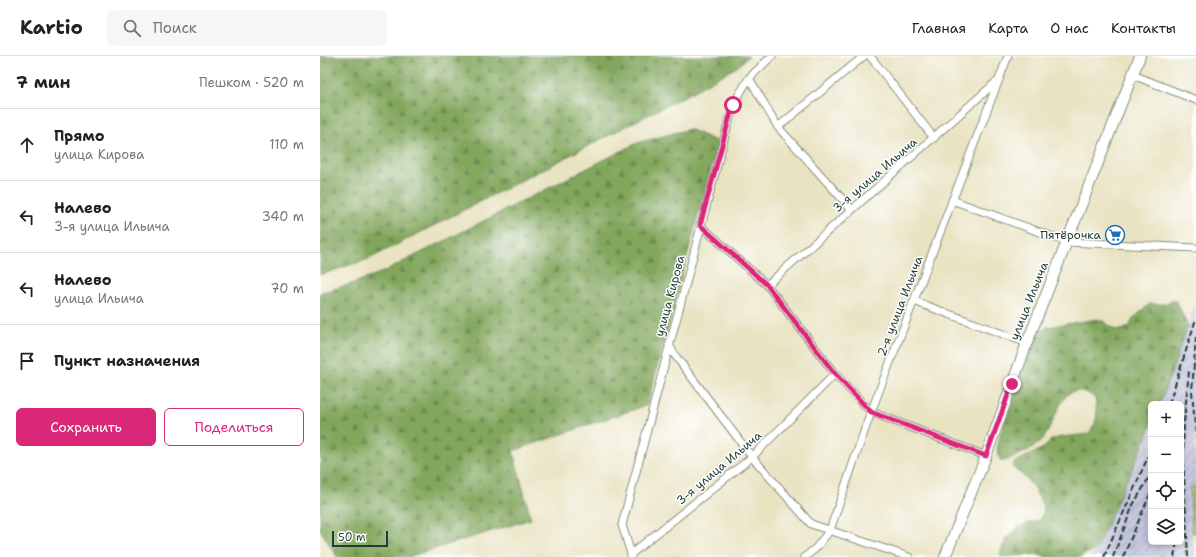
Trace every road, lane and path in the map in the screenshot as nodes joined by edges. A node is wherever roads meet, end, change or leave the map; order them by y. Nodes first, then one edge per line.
1 (772, 56) edge
2 (864, 56) edge
3 (870, 56) edge
4 (1008, 56) edge
5 (1140, 56) edge
6 (1132, 75) junction
7 (749, 78) junction
8 (997, 82) junction
9 (1196, 100) edge
10 (778, 127) junction
11 (934, 138) junction
12 (952, 200) junction
13 (852, 210) junction
14 (700, 225) junction
15 (1067, 242) junction
16 (1196, 248) edge
17 (767, 285) junction
18 (914, 301) junction
19 (1026, 342) junction
20 (669, 345) junction
21 (835, 374) junction
22 (871, 412) junction
23 (986, 456) junction
24 (752, 457) junction
25 (830, 530) junction
26 (631, 556) edge
27 (805, 557) edge
28 (909, 557) edge
29 (945, 557) edge

1 - 7 street, улица Кирова
2 - 10 street
3 - 11 street
4 - 8 street, 2-я улица Ильича
5 - 6 main road, улица Ильича
6 - 9 street
6 - 15 main road, улица Ильича
7 - 10 street
7 - 14 street, улица Кирова
8 - 11 street, 3-я улица Ильича
8 - 12 street, 2-я улица Ильича
10 - 13 street
11 - 13 street, 3-я улица Ильича
12 - 15 street
12 - 18 street, 2-я улица Ильича
13 - 17 street, 3-я улица Ильича
14 - 17 street
14 - 20 street, улица Кирова
15 - 16 street
15 - 19 main road, улица Ильича
17 - 21 street
18 - 19 street
18 - 22 street, 2-я улица Ильича
19 - 23 main road, улица Ильича
20 - 24 street
20 - 26 street, улица Кирова
21 - 22 street
21 - 24 street, 3-я улица Ильича
22 - 23 street
22 - 25 street, 2-я улица Ильича
23 - 29 main road, улица Ильича
24 - 25 street
24 - 26 street, 3-я улица Ильича
25 - 27 street, 2-я улица Ильича
25 - 28 street

